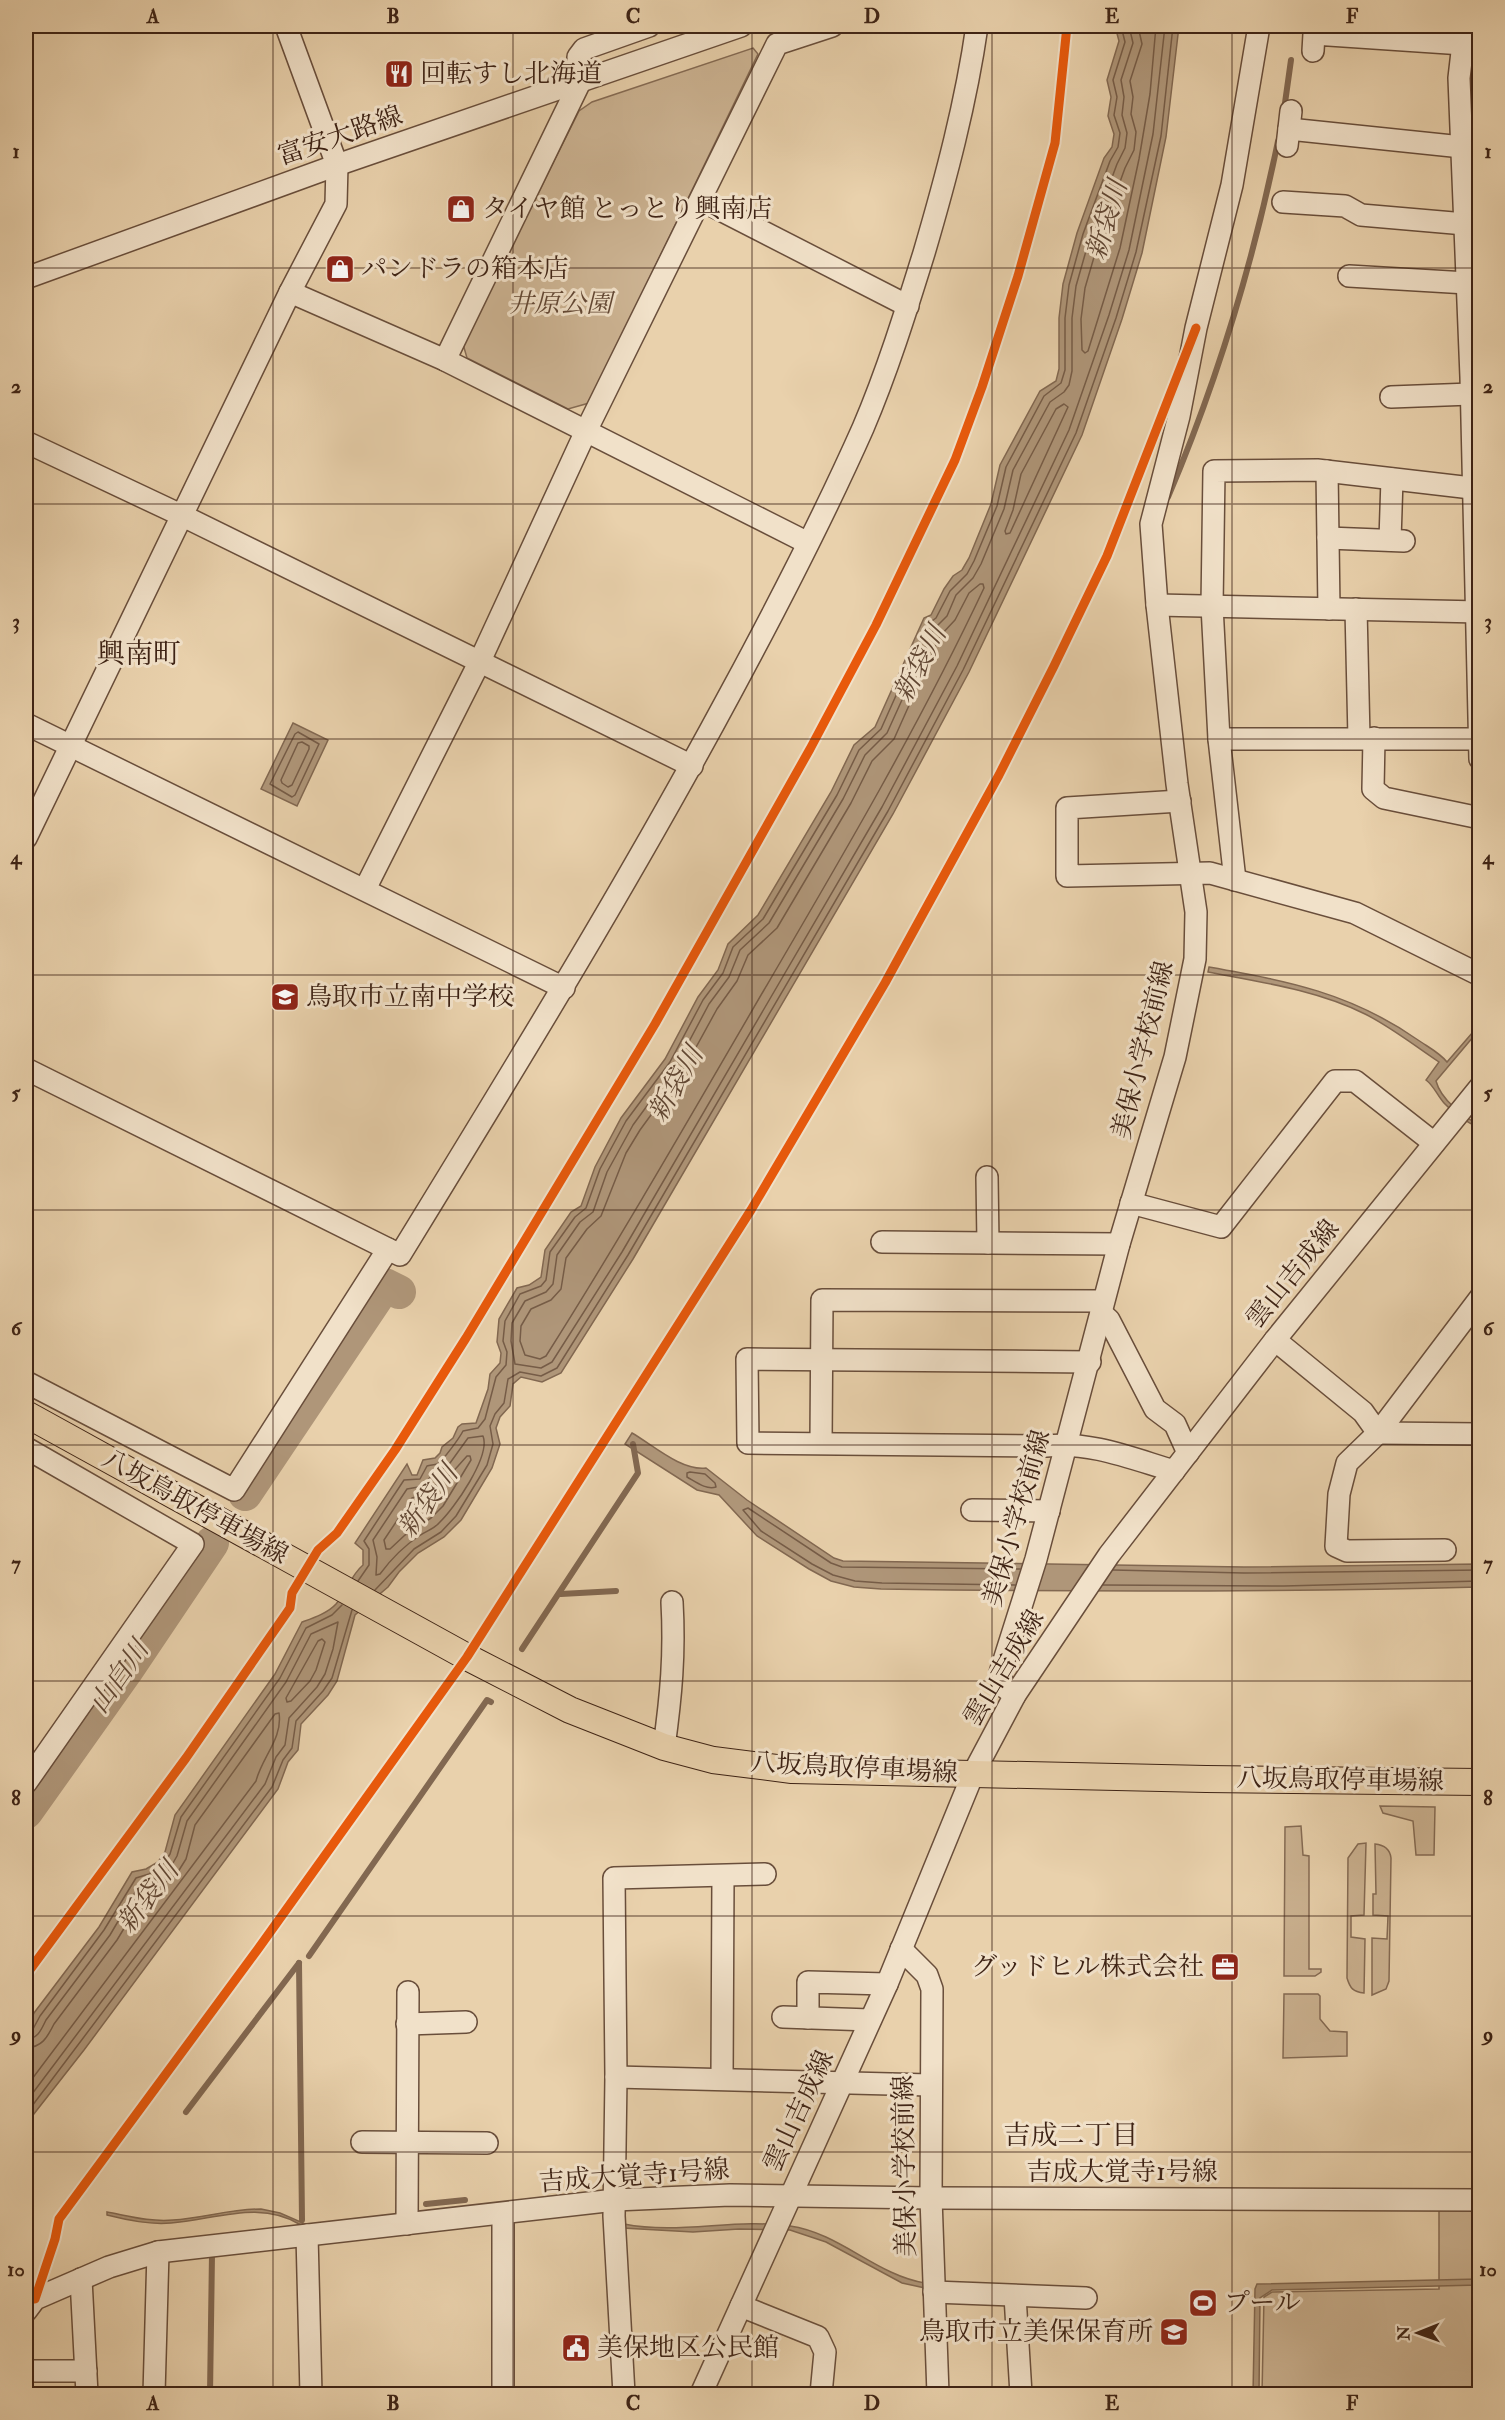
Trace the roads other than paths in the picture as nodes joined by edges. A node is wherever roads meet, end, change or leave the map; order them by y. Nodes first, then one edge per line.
1 (286, 26) edge
2 (649, 26) edge
3 (741, 26) edge
4 (832, 26) edge
5 (977, 26) edge
6 (1259, 26) edge
7 (1435, 34) edge
8 (1464, 35) edge
9 (1313, 51) dead end
10 (580, 82) junction
11 (1289, 128) dead end
12 (1462, 147) junction
13 (337, 165) junction
14 (700, 200) junction
15 (1283, 201) dead end
16 (1470, 226) edge
17 (1349, 276) dead end
18 (26, 278) edge
19 (1467, 283) junction
20 (290, 292) junction
21 (908, 306) junction
22 (445, 360) junction
23 (1474, 383) edge
24 (1391, 397) dead end
25 (586, 431) junction
26 (26, 442) edge
27 (1327, 471) junction
28 (1392, 479) junction
29 (1476, 489) edge
30 (183, 516) junction
31 (1328, 538) junction
32 (808, 543) junction
33 (1157, 605) junction
34 (1212, 606) junction
35 (1329, 609) junction
36 (1356, 609) junction
37 (1478, 612) edge
38 (479, 663) junction
39 (26, 724) edge
40 (1367, 738) junction
41 (1219, 739) junction
42 (1479, 739) edge
43 (70, 746) junction
44 (1479, 759) edge
45 (692, 766) junction
46 (1180, 801) junction
47 (1479, 818) edge
48 (26, 838) edge
49 (1191, 872) junction
50 (1235, 880) junction
51 (364, 889) junction
52 (1479, 975) edge
53 (564, 988) junction
54 (26, 1069) edge
55 (1479, 1087) edge
56 (1434, 1143) junction
57 (987, 1177) dead end
58 (1131, 1203) junction
59 (882, 1242) dead end
60 (988, 1243) junction
61 (1119, 1244) junction
62 (388, 1249) junction
63 (1479, 1298) edge
64 (1102, 1307) junction
65 (1275, 1340) junction
66 (822, 1360) junction
67 (1090, 1362) junction
68 (26, 1382) edge
69 (26, 1414) edge
70 (1378, 1433) junction
71 (1479, 1434) edge
72 (821, 1443) junction
73 (1067, 1443) junction
74 (26, 1448) edge
75 (1188, 1453) junction
76 (1174, 1471) junction
77 (972, 1510) dead end
78 (1049, 1511) junction
79 (1445, 1550) dead end
80 (672, 1602) dead end
81 (1015, 1695) junction
82 (663, 1747) junction
83 (973, 1774) junction
84 (1479, 1782) edge
85 (26, 1783) edge
86 (765, 1874) dead end
87 (723, 1876) junction
88 (901, 1949) junction
89 (887, 1984) junction
90 (408, 1992) dead end
91 (783, 2017) dead end
92 (807, 2018) junction
93 (870, 2020) junction
94 (466, 2022) dead end
95 (408, 2024) junction
96 (616, 2077) junction
97 (722, 2079) junction
98 (842, 2082) junction
99 (930, 2085) junction
100 (362, 2142) dead end
101 (408, 2142) junction
102 (487, 2143) dead end
103 (790, 2194) junction
104 (931, 2198) junction
105 (615, 2200) junction
106 (1479, 2200) edge
107 (503, 2214) junction
108 (407, 2224) junction
109 (307, 2235) junction
110 (158, 2252) junction
111 (81, 2279) junction
112 (934, 2292) junction
113 (1015, 2296) junction
114 (1086, 2298) dead end
115 (741, 2306) junction
116 (26, 2311) edge
117 (86, 2371) junction
118 (26, 2372) edge
119 (87, 2394) edge
120 (154, 2394) edge
121 (311, 2394) edge
122 (503, 2394) edge
123 (624, 2394) edge
124 (701, 2394) edge
125 (821, 2394) edge
126 (938, 2394) edge
127 (1021, 2394) edge

1 - 13 street
2 - 10 street
3 - 10 street, 富安大路線
4 - 14 street
5 - 21 street
6 - 33 street, 美保小学校前線
7 - 8 street
7 - 9 street
8 - 12 street
10 - 13 street, 富安大路線
10 - 22 street
11 - 12 street
12 - 16 street
13 - 18 street, 富安大路線
13 - 20 street
14 - 21 street
14 - 25 street
15 - 16 street
16 - 19 street
17 - 19 street
19 - 23 street
20 - 22 street
20 - 30 street
21 - 32 street
22 - 25 street
23 - 24 street
23 - 29 street
25 - 32 street
25 - 38 street
26 - 30 street
27 - 28 street
27 - 31 street
27 - 34 street
28 - 29 street
28 - 31 street
29 - 37 street
30 - 38 street
30 - 43 street
31 - 35 street
32 - 45 street
33 - 34 street
33 - 46 street, 美保小学校前線
34 - 35 street
34 - 41 street
35 - 36 street
36 - 37 street
36 - 40 street
37 - 42 street
38 - 45 street
38 - 51 street
39 - 43 street
40 - 41 street
40 - 42 street
40 - 47 street
41 - 50 street
42 - 44 street
43 - 48 street
43 - 51 street
45 - 53 street
46 - 49 street, 美保小学校前線
46 - 49 street
49 - 50 street
49 - 58 street, 美保小学校前線
50 - 52 street
51 - 53 street
53 - 62 street
54 - 62 street
55 - 56 street, 雲山吉成線
56 - 58 street
56 - 65 street, 雲山吉成線
57 - 60 street
58 - 61 street, 美保小学校前線
59 - 60 street
60 - 61 street
61 - 64 street, 美保小学校前線
62 - 68 street
63 - 70 street
64 - 66 street
64 - 67 street, 美保小学校前線
64 - 75 street
65 - 70 street
65 - 75 street, 雲山吉成線
66 - 67 street
66 - 72 street
66 - 72 street
67 - 73 street, 美保小学校前線
69 - 82 main road, 八坂鳥取停車場線
70 - 71 street
70 - 79 street
72 - 73 street
73 - 76 street
73 - 78 street, 美保小学校前線
74 - 85 street
75 - 76 street, 雲山吉成線
76 - 81 street, 雲山吉成線
77 - 78 street
78 - 81 street, 美保小学校前線
80 - 82 street
81 - 83 street, 雲山吉成線
82 - 83 main road, 八坂鳥取停車場線
83 - 84 main road, 八坂鳥取停車場線
83 - 88 street, 雲山吉成線
86 - 87 street
87 - 96 street
87 - 97 street
88 - 89 street, 雲山吉成線
88 - 99 street, 美保小学校前線
89 - 92 street
89 - 93 street, 雲山吉成線
90 - 95 street
91 - 92 street
92 - 93 street
93 - 98 street, 雲山吉成線
94 - 95 street
95 - 101 street
96 - 97 street
96 - 105 street
97 - 98 street
98 - 99 street
98 - 103 street, 雲山吉成線
99 - 104 street, 美保小学校前線
100 - 101 street
101 - 102 street
101 - 108 street
103 - 104 street, 吉成大覚寺1号線
103 - 105 street, 吉成大覚寺1号線
103 - 115 street, 雲山吉成線
104 - 106 street, 吉成大覚寺1号線
104 - 112 street, 美保小学校前線
105 - 107 street, 吉成大覚寺1号線
105 - 123 street
107 - 108 street, 吉成大覚寺1号線
107 - 122 street
108 - 109 street, 吉成大覚寺1号線
109 - 110 street, 吉成大覚寺1号線
109 - 121 street
110 - 111 street, 吉成大覚寺1号線
110 - 120 street
111 - 116 street, 吉成大覚寺1号線
111 - 117 street
112 - 113 street
112 - 126 street, 美保小学校前線
113 - 114 street
113 - 127 street
115 - 124 street, 雲山吉成線
115 - 125 street
117 - 118 street
117 - 119 street

